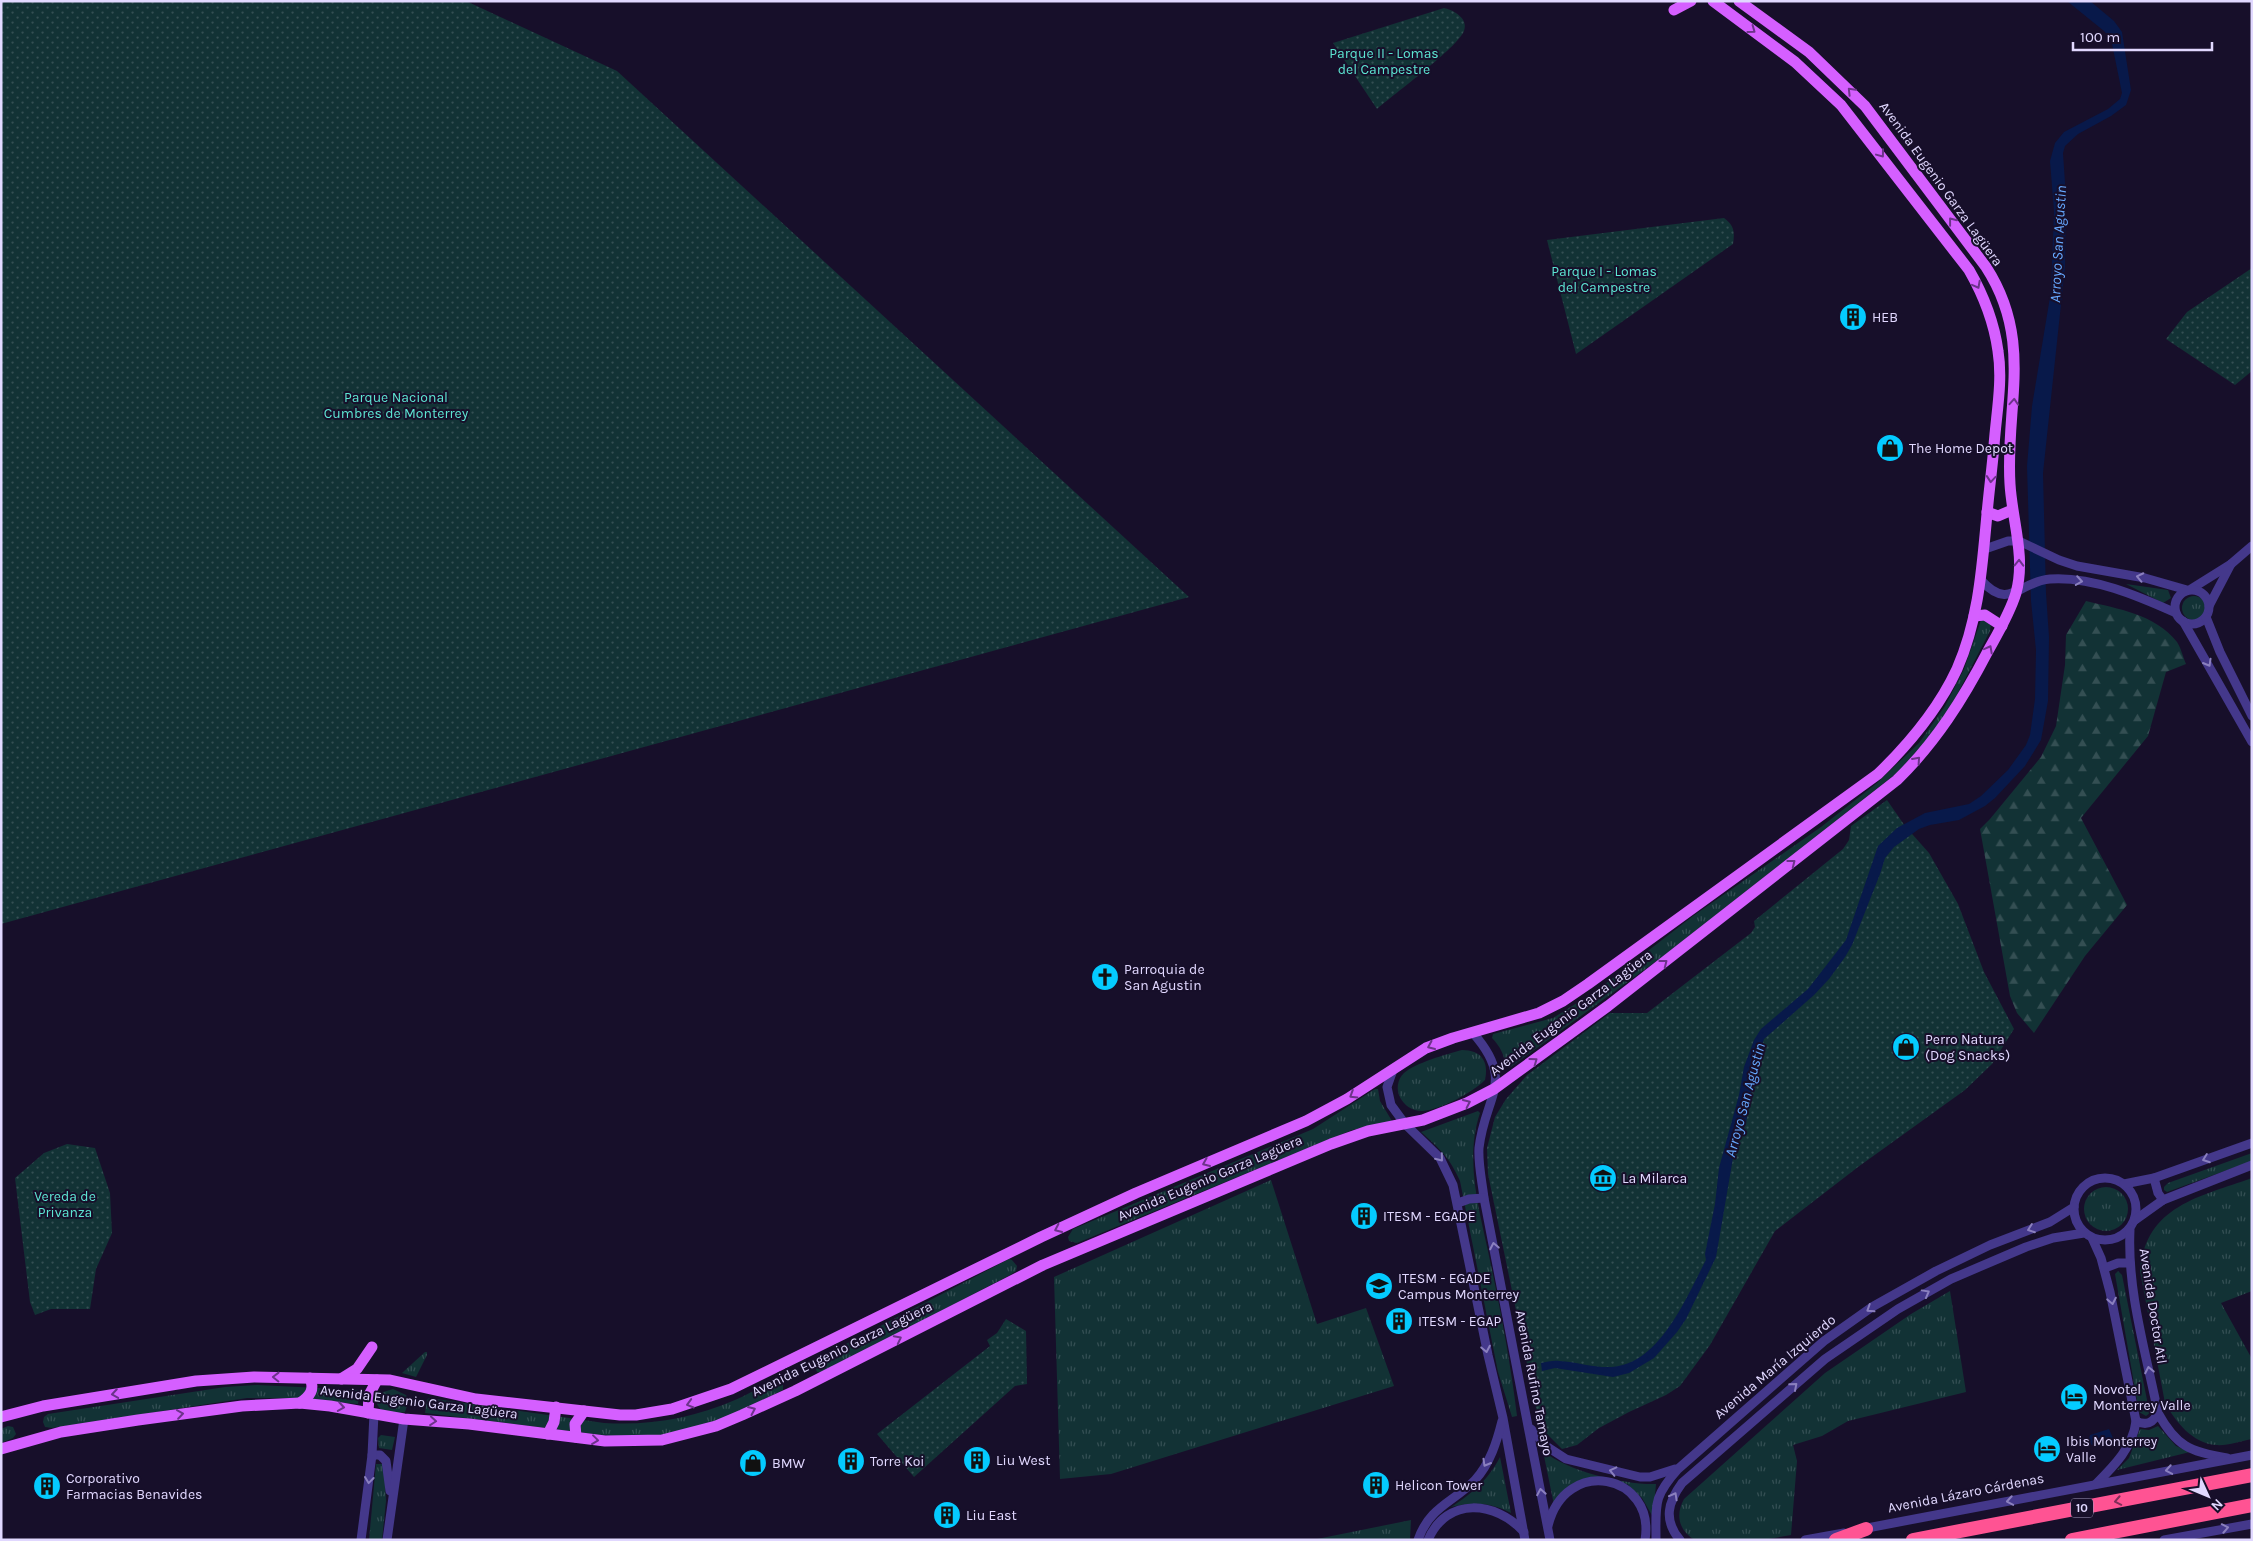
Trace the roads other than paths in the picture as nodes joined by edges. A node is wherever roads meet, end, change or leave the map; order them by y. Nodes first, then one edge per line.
1 (1691, 1) edge
2 (1713, 1) edge
3 (1739, 1) edge
4 (1674, 10) dead end
5 (1883, 128) junction
6 (1870, 139) junction
7 (2012, 510) junction
8 (1987, 512) junction
9 (2019, 541) junction
10 (2252, 546) edge
11 (1985, 549) junction
12 (2231, 564) junction
13 (1981, 580) junction
14 (2189, 590) junction
15 (2016, 592) junction
16 (2209, 606) junction
17 (2176, 613) junction
18 (1974, 616) junction
19 (2206, 617) junction
20 (2183, 622) junction
21 (2002, 626) junction
22 (2252, 716) edge
23 (2252, 742) edge
24 (1473, 1033) junction
25 (1394, 1068) junction
26 (1494, 1089) junction
27 (1405, 1124) junction
28 (2252, 1143) edge
29 (2252, 1165) edge
30 (2154, 1178) junction
31 (2124, 1184) junction
32 (1484, 1198) junction
33 (2163, 1200) junction
34 (1458, 1203) junction
35 (2074, 1207) junction
36 (2135, 1220) junction
37 (2130, 1230) junction
38 (2088, 1236) junction
39 (2130, 1263) junction
40 (2105, 1268) junction
41 (372, 1347) dead end
42 (310, 1378) junction
43 (340, 1380) junction
44 (377, 1380) junction
45 (300, 1403) junction
46 (556, 1407) junction
47 (584, 1411) junction
48 (371, 1413) junction
49 (2158, 1413) junction
50 (1, 1417) edge
51 (404, 1418) junction
52 (1503, 1418) junction
53 (2136, 1421) junction
54 (1530, 1428) junction
55 (548, 1434) junction
56 (576, 1437) junction
57 (1706, 1444) junction
58 (1, 1449) edge
59 (1717, 1453) junction
60 (372, 1455) junction
61 (2252, 1455) edge
62 (2232, 1459) junction
63 (1678, 1468) junction
64 (2252, 1475) edge
65 (2096, 1484) junction
66 (392, 1503) junction
67 (2252, 1505) edge
68 (2252, 1524) edge
69 (1866, 1528) junction
70 (1548, 1529) junction
71 (1525, 1536) edge
72 (362, 1540) edge
73 (387, 1540) edge
74 (1418, 1540) edge
75 (1428, 1540) edge
76 (1550, 1540) edge
77 (1645, 1540) edge
78 (1656, 1540) edge
79 (1680, 1540) edge
80 (1805, 1540) edge
81 (1836, 1540) edge
82 (1913, 1540) edge
83 (2072, 1540) edge
84 (2164, 1540) edge

1 - 4 main road
2 -> 6 main road, Avenida Eugenio Garza Lagüera
5 -> 3 main road, Avenida Eugenio Garza Lagüera
5 - 6 main road
7 -> 5 main road, Avenida Eugenio Garza Lagüera
6 -> 8 main road, Avenida Eugenio Garza Lagüera
7 - 8 main road
7 - 9 main road, Avenida Eugenio Garza Lagüera
8 - 11 main road, Avenida Eugenio Garza Lagüera
9 - 11 street
14 -> 9 street
15 -> 9 main road, Avenida Eugenio Garza Lagüera
10 - 12 street
11 - 13 main road, Avenida Eugenio Garza Lagüera
12 - 14 street
12 - 16 street
13 - 15 street
13 - 18 main road, Avenida Eugenio Garza Lagüera
14 - 16 street
14 - 17 street
15 -> 17 street
15 - 21 main road, Avenida Eugenio Garza Lagüera
16 - 19 street
17 - 20 street
18 - 21 main road
18 - 24 main road, Avenida Eugenio Garza Lagüera
19 - 20 street
19 - 22 street
20 -> 23 street
26 -> 21 main road, Avenida Eugenio Garza Lagüera
24 -> 25 main road, Avenida Eugenio Garza Lagüera
24 - 26 street, Avenida Rufino Tamayo
25 - 27 street
25 -> 47 main road, Avenida Eugenio Garza Lagüera
27 -> 26 main road, Avenida Eugenio Garza Lagüera
26 - 32 street, Avenida Rufino Tamayo
27 -> 34 street
56 -> 27 main road, Avenida Eugenio Garza Lagüera
28 -> 30 street
29 - 33 street
30 - 31 street
30 - 33 street
31 - 35 street
31 - 36 street
32 - 34 street
54 -> 32 street, Avenida Rufino Tamayo
33 - 36 street
34 -> 52 street
35 - 38 street
35 -> 57 street, Avenida María Izquierdo
36 - 37 street
37 - 38 street
37 - 39 street, Avenida Doctor Atl
38 - 40 street
59 -> 38 street, Avenida María Izquierdo
39 - 40 street
49 -> 39 street, Avenida Doctor Atl
40 -> 53 street
41 - 43 main road
42 - 43 main road, Avenida Eugenio Garza Lagüera
42 - 45 main road
42 -> 50 main road, Avenida Eugenio Garza Lagüera
43 - 44 main road, Avenida Eugenio Garza Lagüera
44 - 46 main road, Avenida Eugenio Garza Lagüera
44 - 48 main road
45 -> 48 main road, Avenida Eugenio Garza Lagüera
58 -> 45 main road, Avenida Eugenio Garza Lagüera
46 - 47 main road, Avenida Eugenio Garza Lagüera
46 - 55 main road
47 - 56 main road
48 - 51 main road, Avenida Eugenio Garza Lagüera
48 - 60 street
49 - 53 street
49 - 62 street, Avenida Doctor Atl
51 -> 55 main road, Avenida Eugenio Garza Lagüera
51 - 66 street
52 - 71 street
52 -> 74 street
53 - 65 street
63 -> 54 street
70 -> 54 street, Avenida Rufino Tamayo
55 - 56 main road, Avenida Eugenio Garza Lagüera
57 - 59 street
57 - 63 street, Avenida María Izquierdo
79 -> 59 street, Avenida María Izquierdo
60 - 66 street
60 -> 72 street
61 - 62 street, Avenida Lázaro Cárdenas
62 -> 65 street, Avenida Lázaro Cárdenas
63 - 78 street, Avenida María Izquierdo
64 -> 82 highway, 10
65 -> 69 street, Avenida Lázaro Cárdenas
66 - 73 street
67 - 83 highway, 10
84 -> 68 street
69 - 80 street, Avenida Lázaro Cárdenas
69 - 81 highway
70 - 76 street, Avenida Rufino Tamayo
70 - 77 street
71 - 75 street

